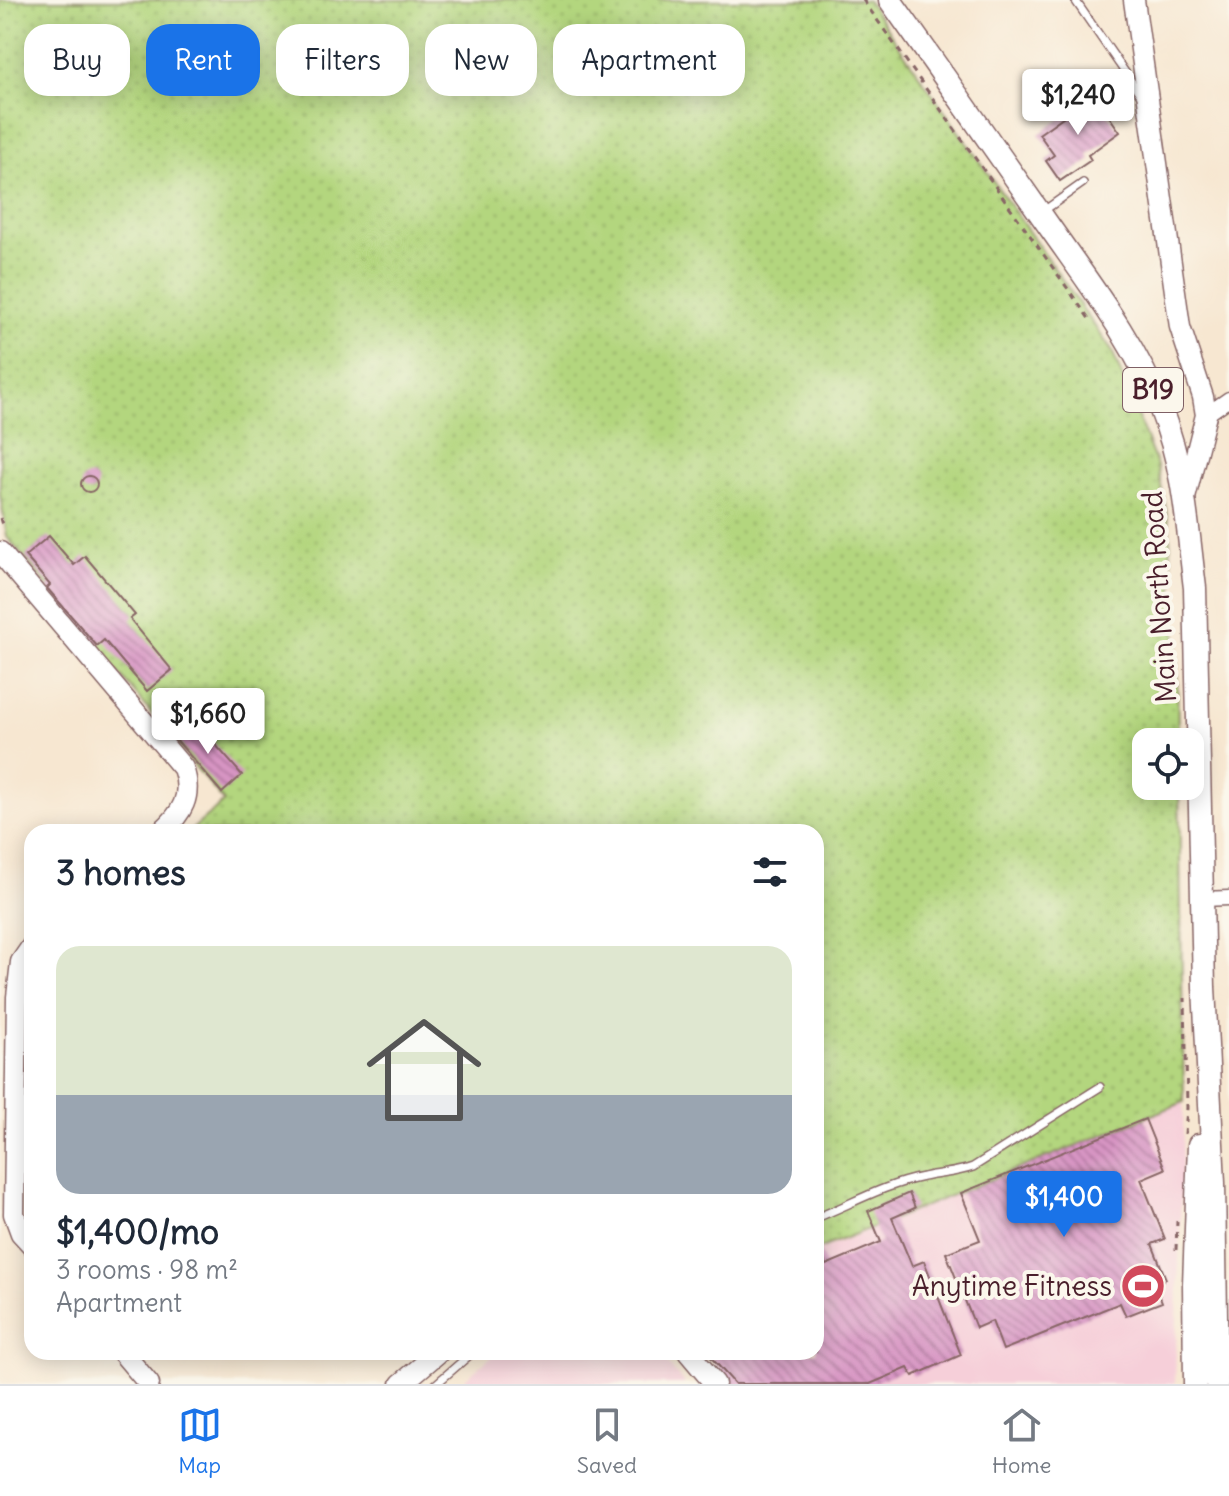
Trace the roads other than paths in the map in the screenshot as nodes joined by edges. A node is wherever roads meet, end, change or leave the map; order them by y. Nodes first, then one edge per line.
1 (890, 0) edge
2 (1075, 0) edge
3 (1134, 0) edge
4 (1146, 102) junction
5 (1083, 183) dead end
6 (1040, 213) junction
7 (1229, 399) edge
8 (1206, 415) junction
9 (1185, 498) junction
10 (0, 552) edge
11 (170, 824) edge
12 (1229, 898) edge
13 (1202, 899) junction
14 (24, 958) edge
15 (1195, 992) junction
16 (1100, 1087) dead end
17 (824, 1215) edge
18 (24, 1236) edge
19 (129, 1360) edge
20 (430, 1360) edge
21 (464, 1360) edge
22 (695, 1360) edge
23 (149, 1384) edge
24 (401, 1384) edge
25 (436, 1384) edge
26 (715, 1384) edge
27 (1195, 1384) edge
28 (1217, 1384) edge

1 - 6 main road, Main North Road / B19
2 - 4 lane
3 - 4 street
4 - 8 street
5 - 6 lane
6 - 9 main road, Main North Road / B19
7 - 8 street
8 - 9 street
9 - 13 main road, Main North Road / B19
10 - 11 street
12 - 13 street
13 - 15 main road, Main North Road / B19
14 - 18 street
15 - 27 main road, Main North Road / B19
15 - 28 main road, Main North Road / B19
16 - 17 lane
19 - 23 street
20 - 24 street
21 - 25 lane
22 - 26 street

